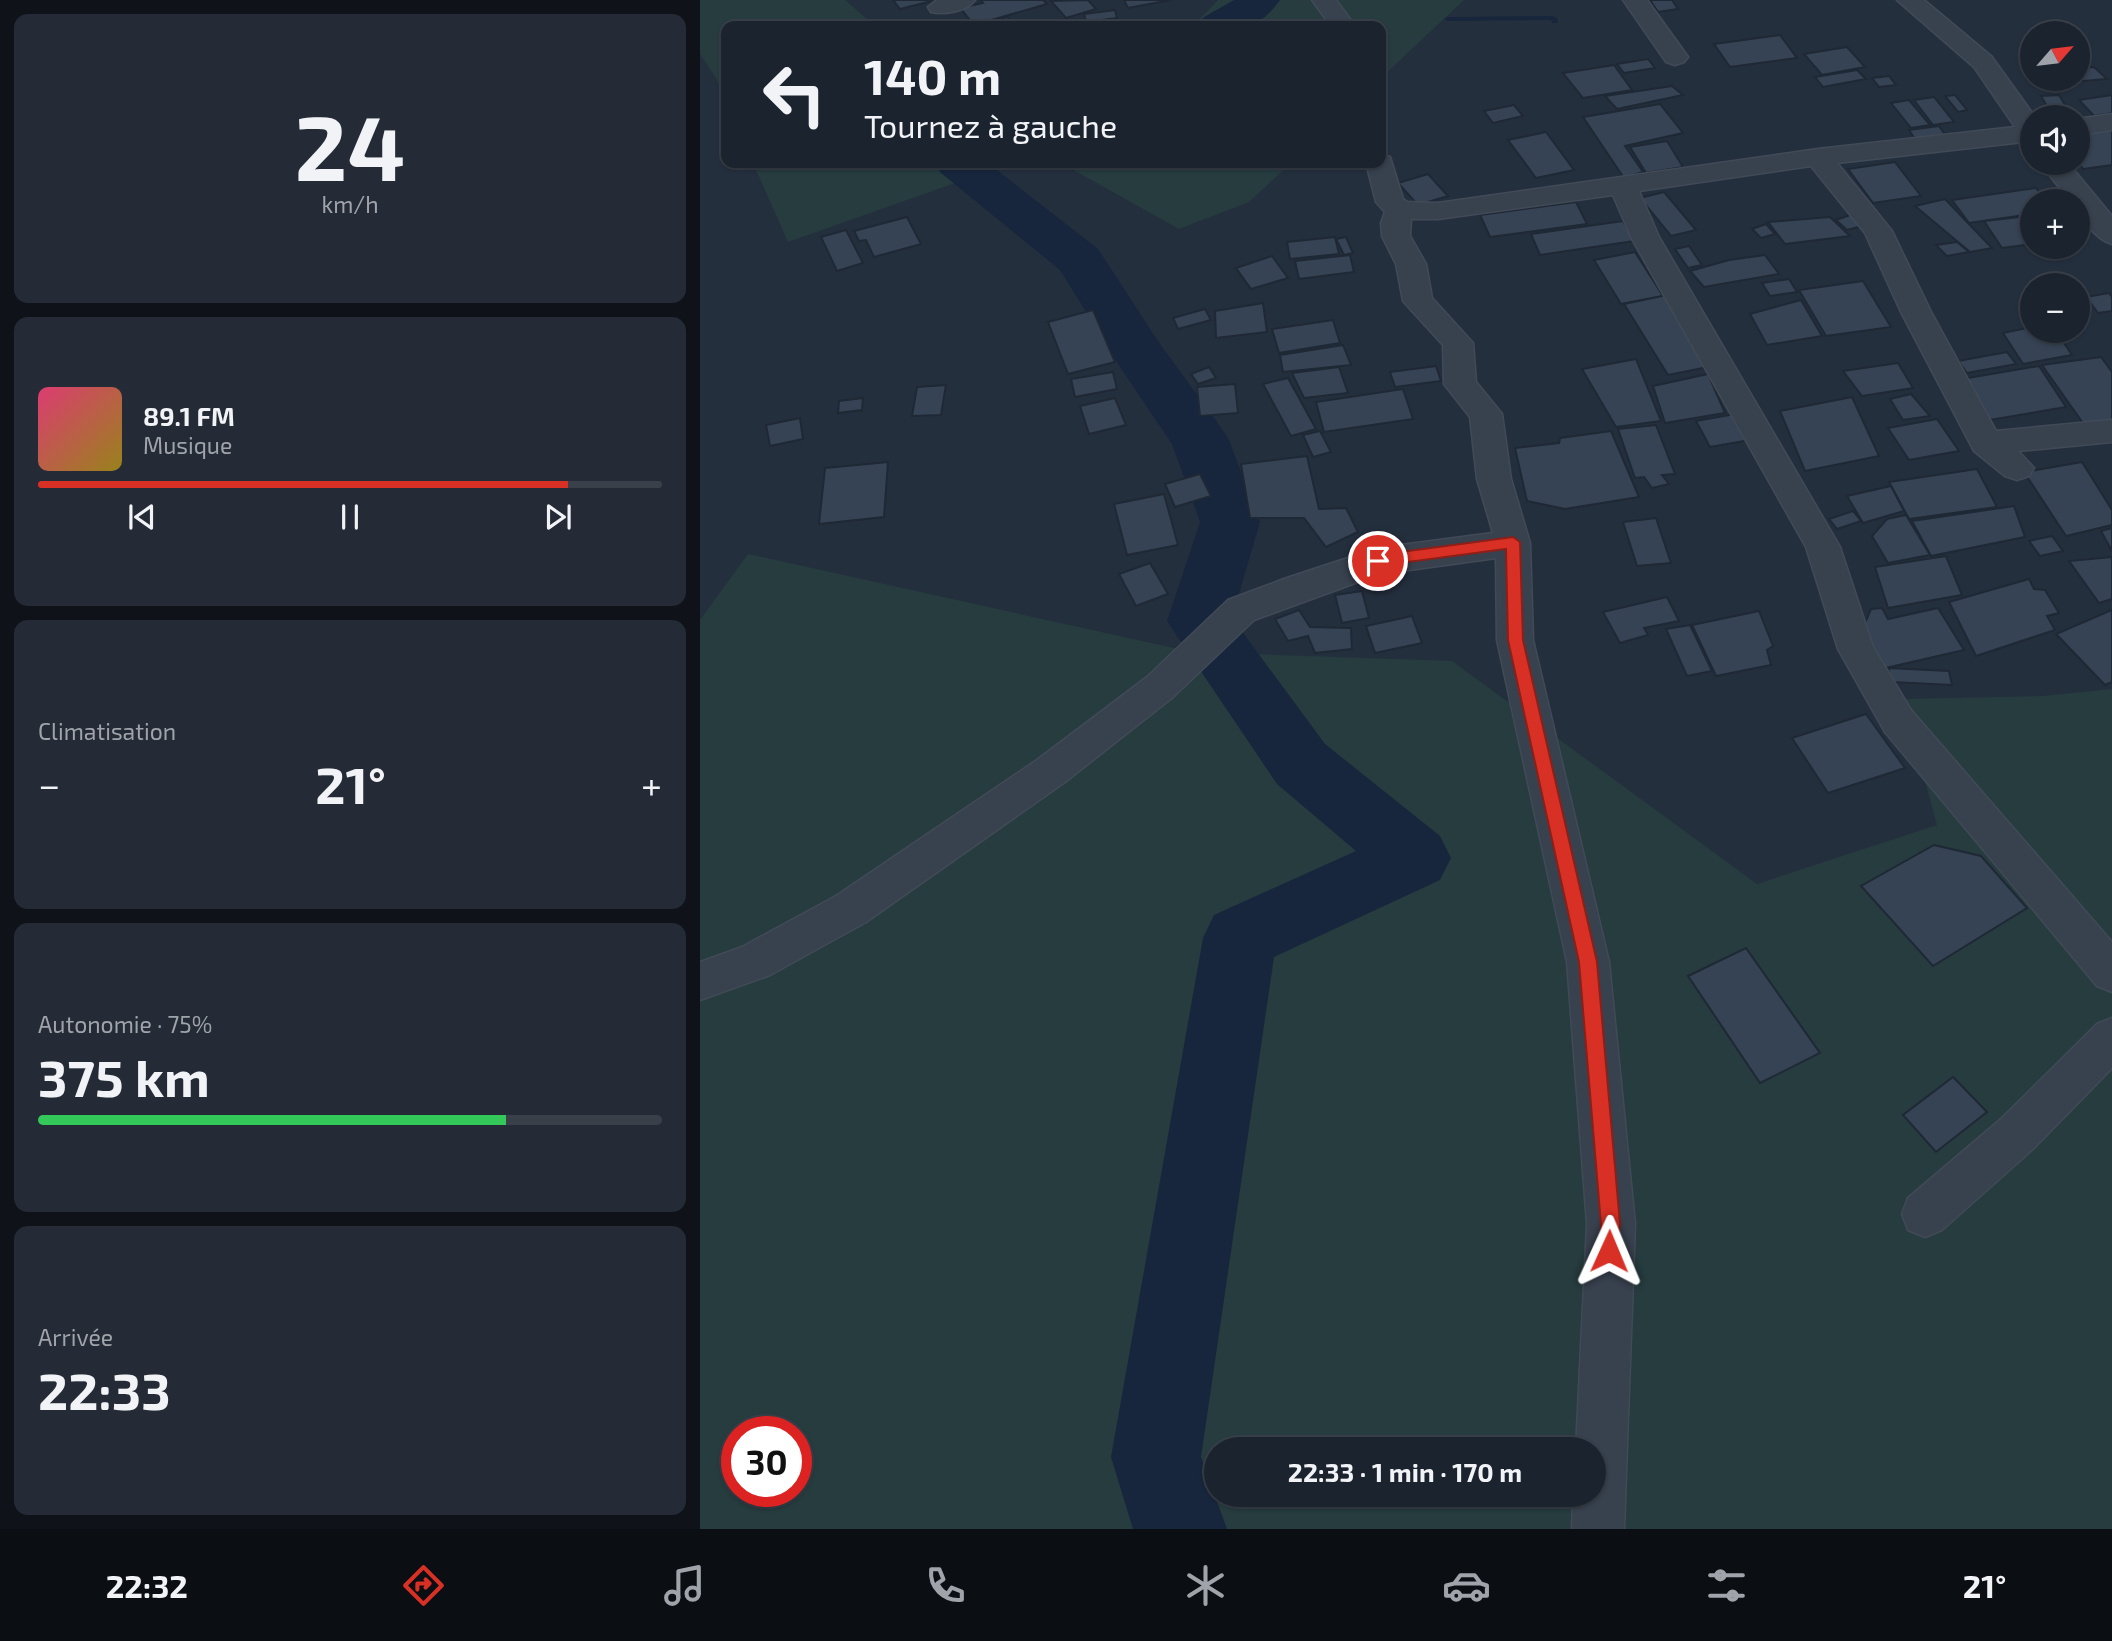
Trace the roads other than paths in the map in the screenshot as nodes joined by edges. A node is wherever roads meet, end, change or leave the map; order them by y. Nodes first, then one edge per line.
1 (1324, 0) edge
2 (1635, 0) edge
3 (1909, 0) edge
4 (1339, 21) edge
5 (1675, 57) dead end
6 (2020, 115) edge
7 (2112, 122) edge
8 (2090, 125) edge
9 (2020, 133) edge
10 (1818, 157) junction
11 (1381, 168) edge
12 (2064, 175) edge
13 (1623, 186) junction
14 (1401, 210) junction
15 (2112, 235) edge
16 (2112, 431) edge
17 (1986, 443) junction
18 (2017, 468) dead end
19 (1513, 542) junction
20 (2112, 973) edge
21 (700, 981) edge
22 (2112, 1038) edge
23 (1925, 1214) dead end
24 (1598, 1529) edge

1 - 4 street
2 - 5 street
3 - 6 street
7 - 8 street
9 - 10 street
10 - 13 street
10 - 17 street
11 - 14 street
12 - 15 street
13 - 14 street
13 - 20 street
14 - 19 street
16 - 17 street
17 - 18 street
19 - 21 street
19 - 24 street
22 - 23 street

